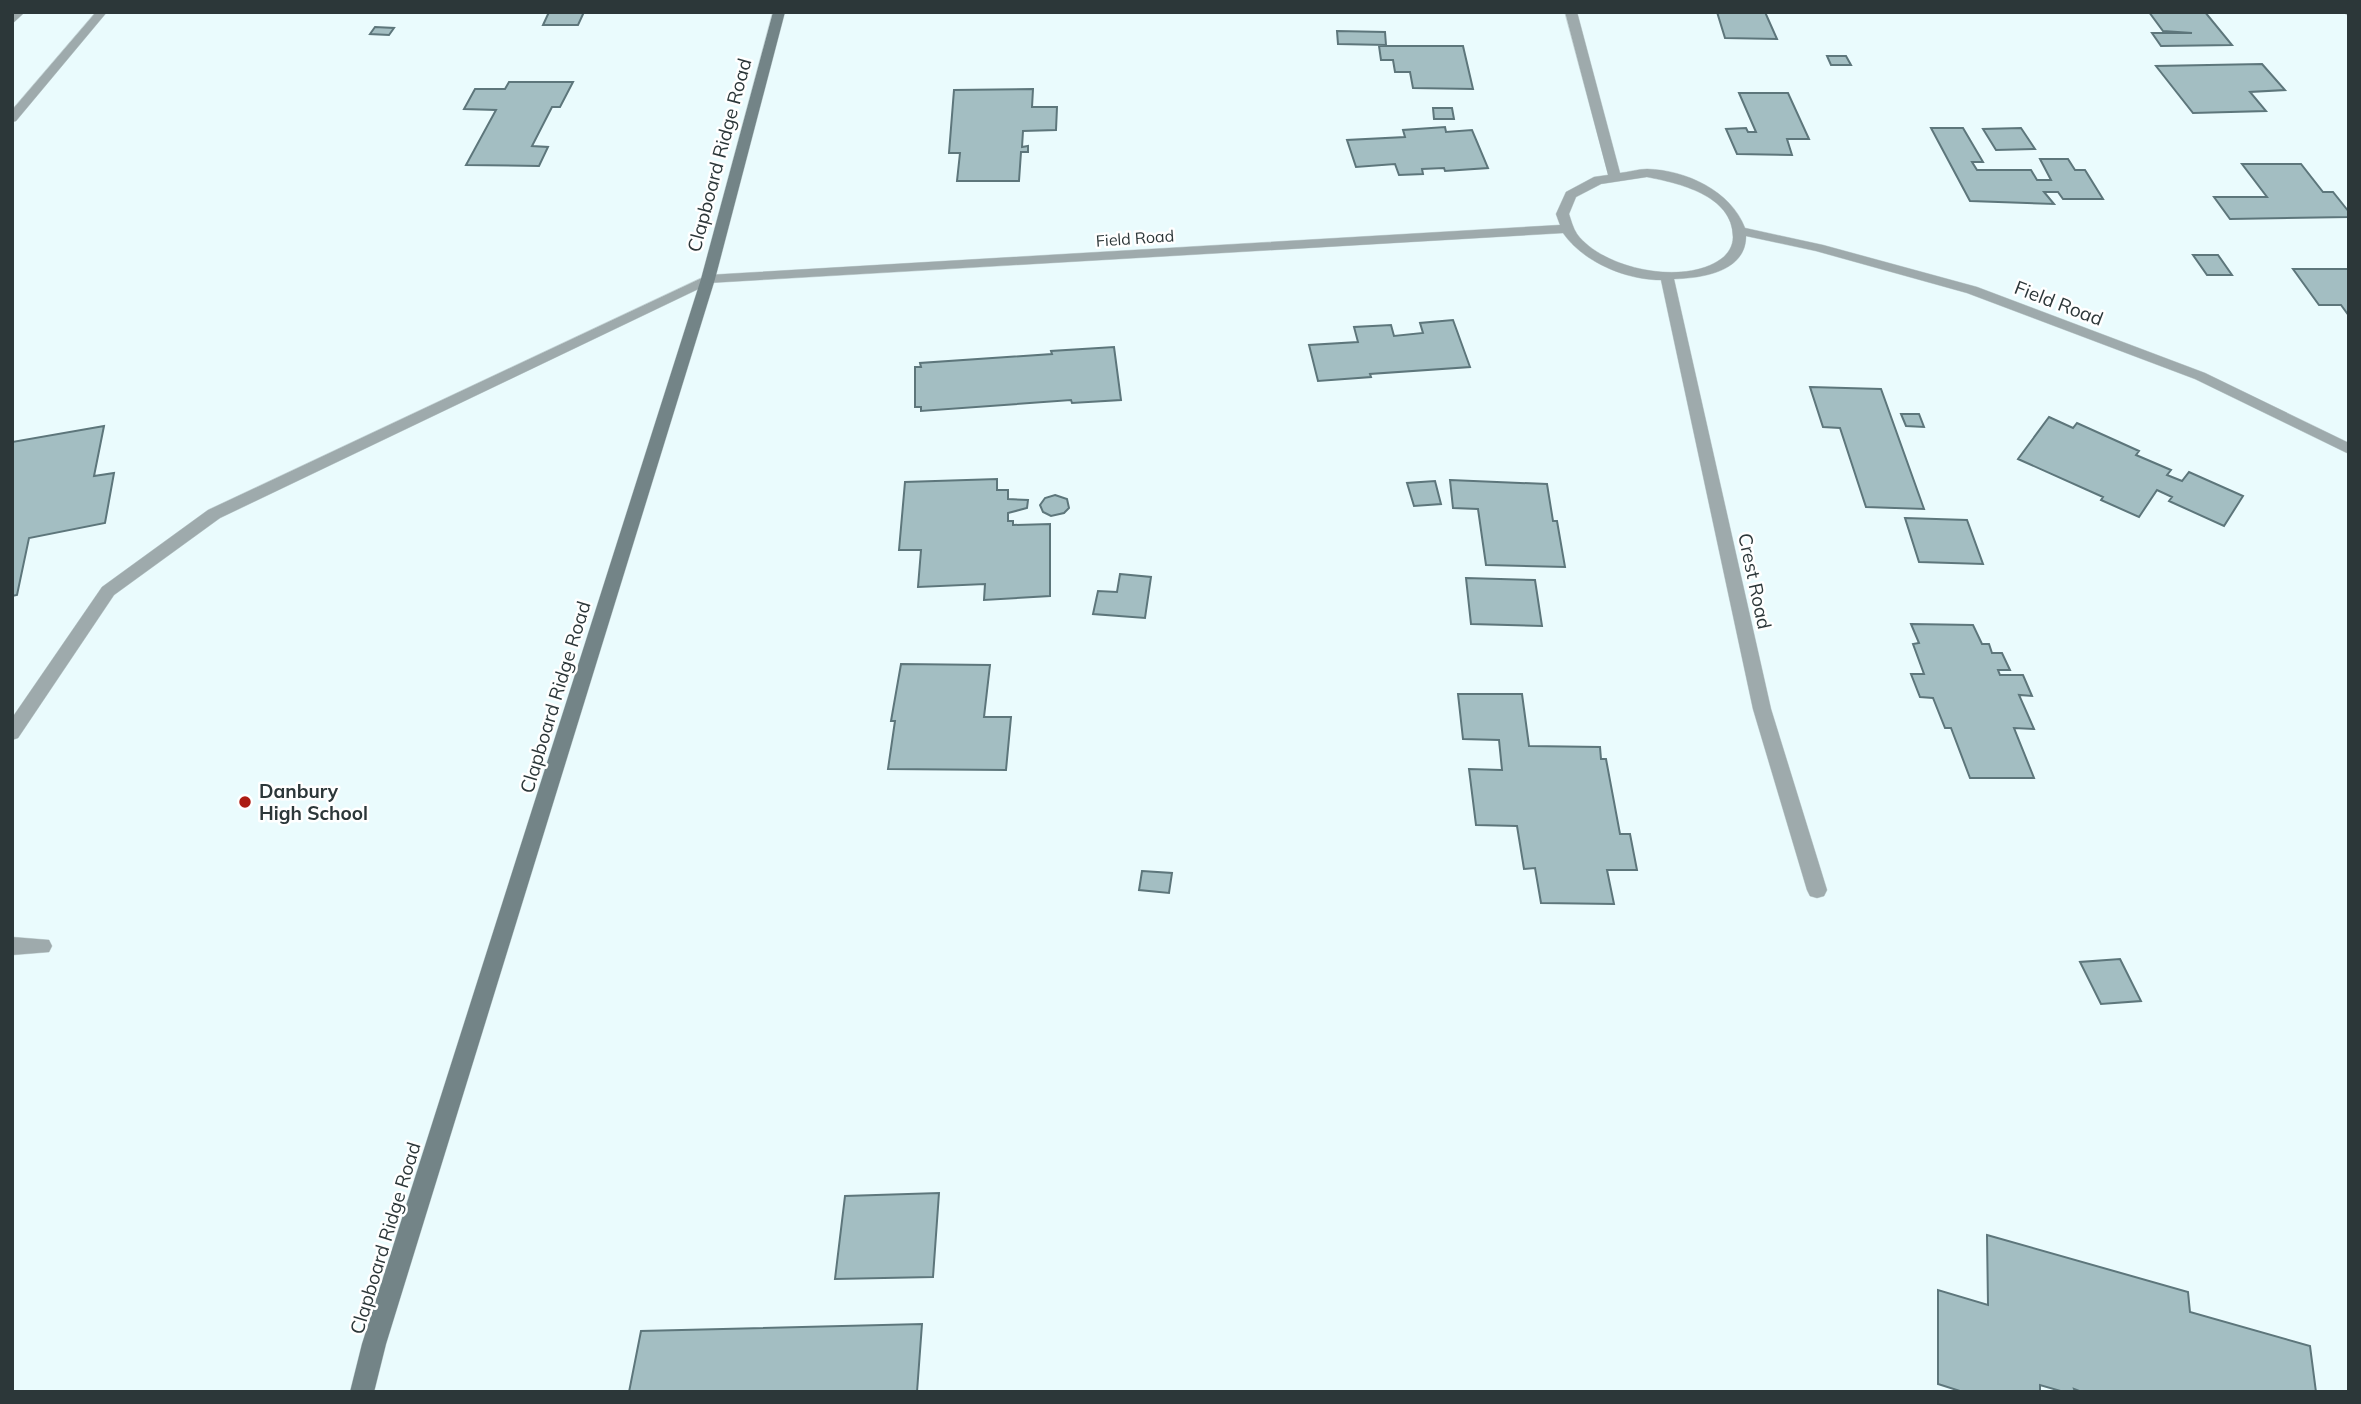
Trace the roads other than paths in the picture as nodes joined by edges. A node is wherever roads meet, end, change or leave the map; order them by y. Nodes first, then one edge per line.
1 (20, 12) edge
2 (102, 12) edge
3 (779, 12) edge
4 (1572, 12) edge
5 (12, 21) edge
6 (12, 118) edge
7 (1614, 175) junction
8 (1565, 229) junction
9 (1742, 230) junction
10 (1667, 277) junction
11 (708, 279) junction
12 (2349, 449) edge
13 (12, 733) edge
14 (1818, 890) dead end
15 (12, 946) edge
16 (42, 946) dead end
17 (362, 1392) edge

1 - 5 street
2 - 6 street
3 - 11 main road, Clapboard Ridge Road
4 - 7 street
7 - 8 street
7 - 9 street
8 - 10 street
8 - 11 street, Field Road
9 - 10 street
9 - 12 street, Field Road
10 - 14 street, Crest Road
11 - 13 street
11 - 17 main road, Clapboard Ridge Road
15 - 16 street

